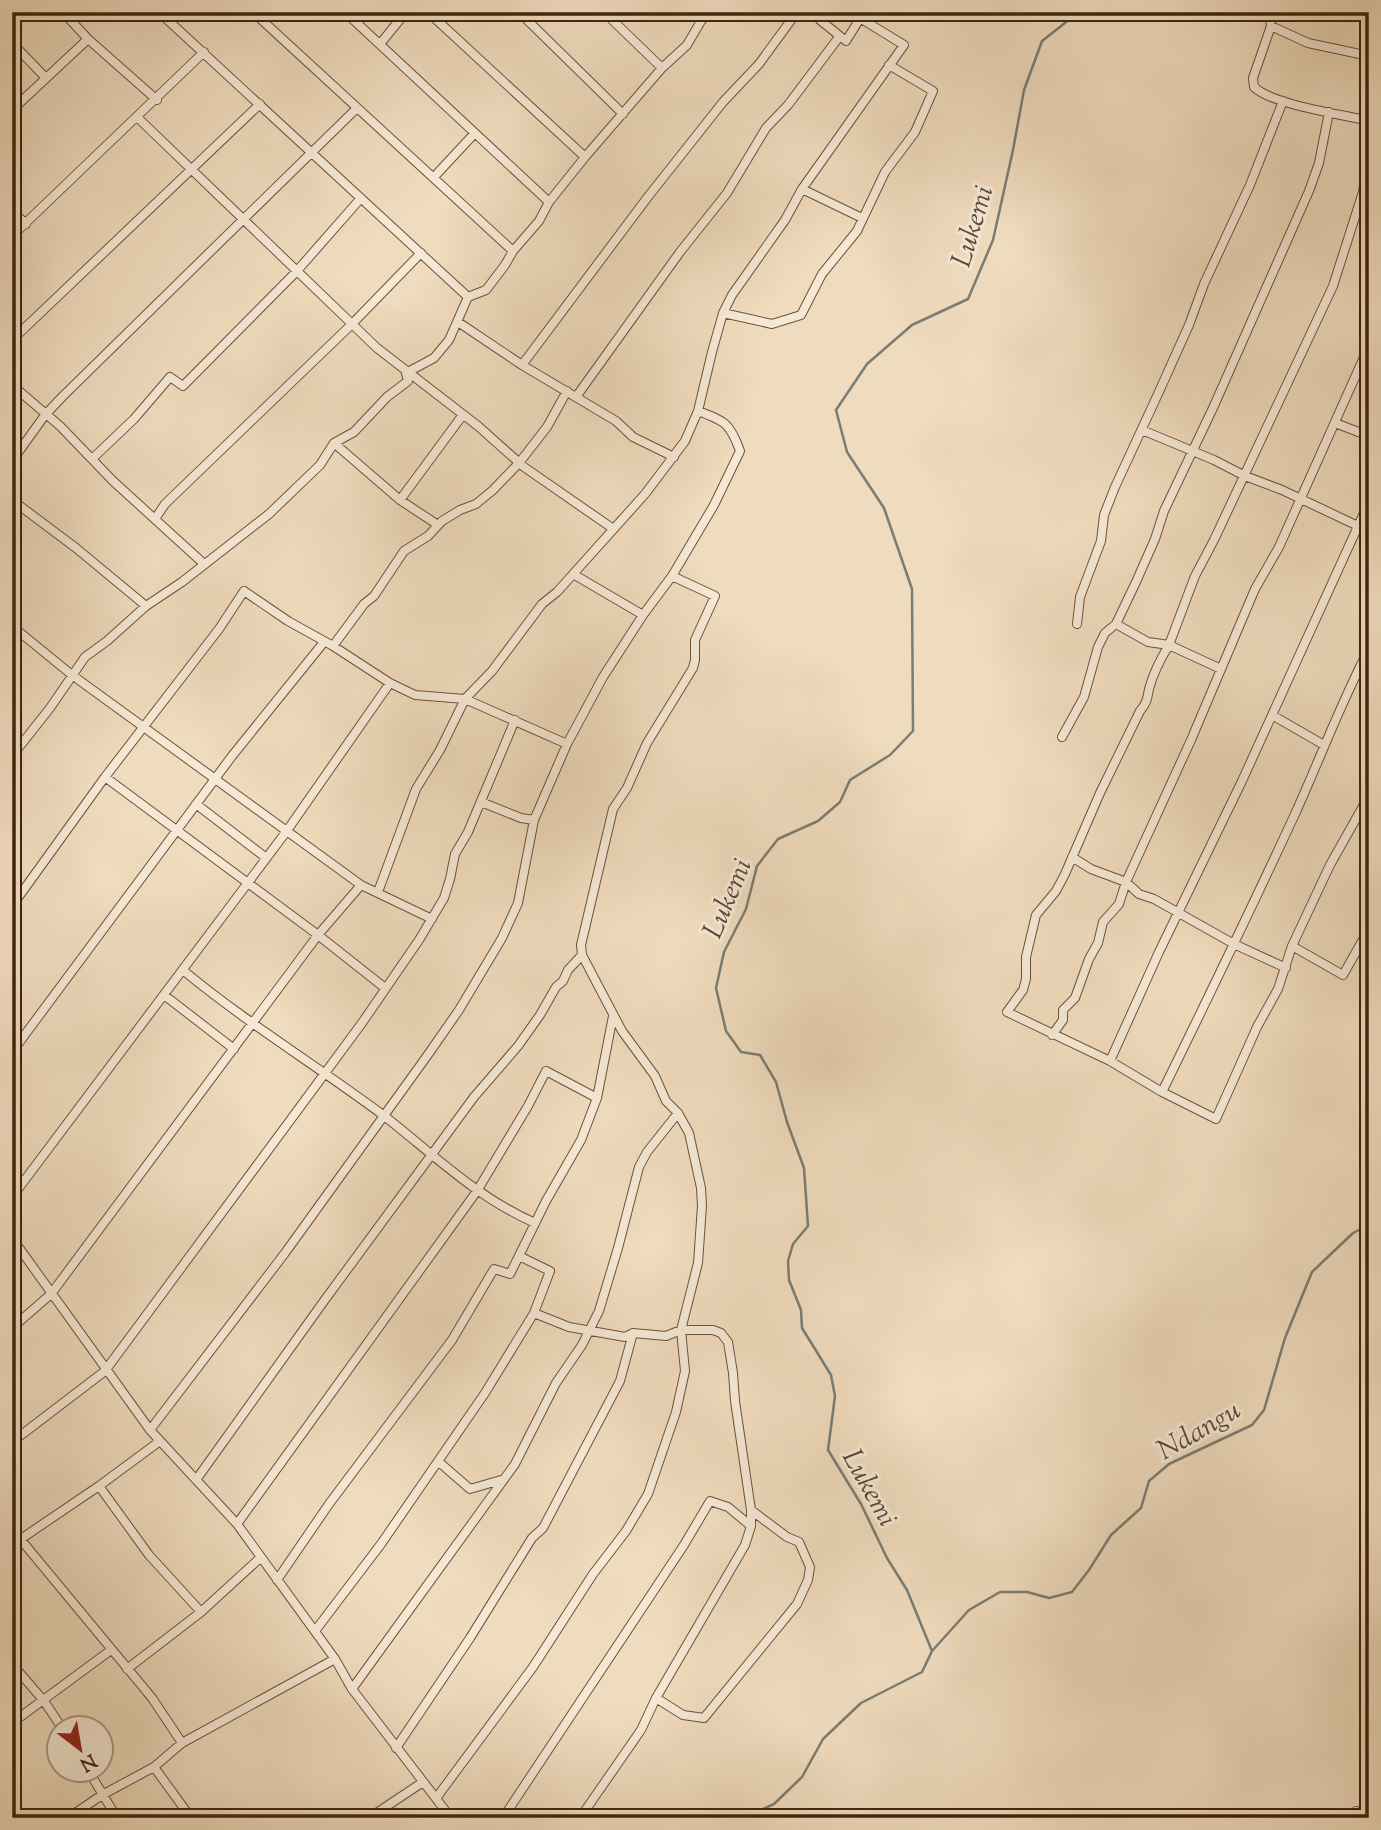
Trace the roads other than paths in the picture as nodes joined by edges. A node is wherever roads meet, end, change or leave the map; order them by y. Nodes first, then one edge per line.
1 (23, 12) edge
2 (63, 12) edge
3 (159, 12) edge
4 (176, 12) edge
5 (253, 12) edge
6 (345, 12) edge
7 (406, 12) edge
8 (428, 12) edge
9 (519, 12) edge
10 (604, 12) edge
11 (691, 12) edge
12 (710, 12) edge
13 (797, 12) edge
14 (815, 12) edge
15 (1269, 12) edge
16 (862, 15) edge
17 (167, 20) junction
18 (701, 21) junction
19 (12, 23) edge
20 (1271, 26) junction
21 (839, 37) junction
22 (88, 39) junction
23 (12, 43) edge
24 (380, 44) junction
25 (204, 52) junction
26 (1369, 56) edge
27 (889, 65) junction
28 (662, 68) junction
29 (46, 78) junction
30 (157, 100) junction
31 (1283, 101) junction
32 (260, 104) junction
33 (357, 108) junction
34 (12, 110) edge
35 (1329, 112) junction
36 (623, 114) junction
37 (138, 118) junction
38 (1369, 121) edge
39 (474, 134) junction
40 (1369, 150) edge
41 (312, 153) junction
42 (584, 157) junction
43 (191, 169) junction
44 (434, 177) junction
45 (803, 189) junction
46 (361, 198) junction
47 (548, 202) junction
48 (12, 211) edge
49 (244, 218) junction
50 (862, 218) junction
51 (26, 223) junction
52 (12, 236) edge
53 (513, 251) junction
54 (421, 253) junction
55 (296, 272) junction
56 (468, 297) junction
57 (723, 313) junction
58 (458, 321) junction
59 (351, 324) junction
60 (12, 340) edge
61 (1369, 346) edge
62 (522, 365) junction
63 (406, 373) junction
64 (12, 385) edge
65 (567, 391) junction
66 (576, 397) junction
67 (698, 411) junction
68 (45, 415) junction
69 (462, 416) junction
70 (1335, 423) junction
71 (1142, 430) junction
72 (1369, 436) edge
73 (334, 443) junction
74 (1193, 452) junction
75 (674, 457) junction
76 (93, 458) junction
77 (12, 461) edge
78 (519, 463) junction
79 (1245, 476) junction
80 (1298, 499) junction
81 (12, 500) edge
82 (400, 500) junction
83 (1369, 502) edge
84 (155, 519) junction
85 (438, 526) junction
86 (1358, 526) junction
87 (612, 528) junction
88 (1369, 536) edge
89 (203, 563) junction
90 (573, 574) junction
91 (673, 576) junction
92 (146, 606) junction
93 (643, 615) junction
94 (1077, 624) dead end
95 (1116, 624) junction
96 (12, 626) edge
97 (329, 644) junction
98 (1169, 645) junction
99 (1369, 649) edge
100 (1221, 669) junction
101 (72, 675) junction
102 (390, 683) junction
103 (465, 699) junction
104 (1272, 715) junction
105 (515, 720) junction
106 (144, 726) junction
107 (1062, 737) dead end
108 (567, 744) junction
109 (1324, 745) junction
110 (12, 756) edge
111 (105, 777) junction
112 (215, 780) junction
113 (1369, 791) edge
114 (481, 802) junction
115 (196, 804) junction
116 (534, 820) junction
117 (177, 830) junction
118 (286, 832) junction
119 (1072, 857) junction
120 (265, 858) junction
121 (1126, 882) junction
122 (247, 883) junction
123 (361, 885) junction
124 (378, 892) junction
125 (12, 906) edge
126 (1179, 913) junction
127 (432, 919) junction
128 (1369, 929) edge
129 (318, 935) junction
130 (1234, 944) junction
131 (1292, 946) junction
132 (582, 956) junction
133 (1286, 968) junction
134 (184, 971) junction
135 (384, 988) junction
136 (164, 995) junction
137 (613, 1015) junction
138 (253, 1024) junction
139 (1052, 1035) junction
140 (234, 1049) junction
141 (12, 1052) edge
142 (1110, 1061) junction
143 (325, 1074) junction
144 (1162, 1092) junction
145 (597, 1098) junction
146 (678, 1113) junction
147 (383, 1116) junction
148 (432, 1156) junction
149 (477, 1191) junction
150 (12, 1197) edge
151 (535, 1223) junction
152 (12, 1238) edge
153 (519, 1256) junction
154 (51, 1294) junction
155 (534, 1312) junction
156 (12, 1328) edge
157 (589, 1330) junction
158 (681, 1330) junction
159 (633, 1333) junction
160 (105, 1371) junction
161 (150, 1430) junction
162 (160, 1441) junction
163 (12, 1442) edge
164 (439, 1462) junction
165 (504, 1478) junction
166 (196, 1480) junction
167 (99, 1486) junction
168 (751, 1510) junction
169 (237, 1524) junction
170 (751, 1526) junction
171 (12, 1529) edge
172 (16, 1543) edge
173 (260, 1558) junction
174 (277, 1580) junction
175 (201, 1612) junction
176 (314, 1631) junction
177 (111, 1650) junction
178 (335, 1659) junction
179 (12, 1664) edge
180 (127, 1669) junction
181 (352, 1689) junction
182 (656, 1698) junction
183 (44, 1701) junction
184 (53, 1714) edge
185 (12, 1723) edge
186 (182, 1743) junction
187 (396, 1748) junction
188 (154, 1767) junction
189 (423, 1782) junction
190 (96, 1784) edge
191 (102, 1795) junction
192 (438, 1797) junction
193 (1356, 1811) dead end
194 (1369, 1816) edge
195 (68, 1818) edge
196 (117, 1818) edge
197 (191, 1818) edge
198 (369, 1818) edge
199 (451, 1818) edge
200 (503, 1818) edge
201 (580, 1818) edge

1 - 19 street
2 - 22 street
3 - 17 street
4 - 17 street
5 - 33 street
6 - 24 street
7 - 24 street
8 - 42 street
9 - 36 street
10 - 28 street
11 - 18 street
12 - 18 street
13 - 62 street
14 - 21 street
15 - 20 street
16 - 21 street
16 - 27 street
17 - 25 street
18 - 28 street
20 - 26 street
20 - 31 street
21 - 66 street
22 - 29 street
22 - 30 street
23 - 29 street
24 - 39 street
25 - 30 street
25 - 32 street
27 - 45 street
27 - 50 street
28 - 36 street
29 - 34 street
30 - 37 street
31 - 35 street
31 - 71 street
32 - 41 street
32 - 43 street
33 - 41 street
33 - 44 street
35 - 38 street
35 - 74 street
36 - 42 street
37 - 43 street
37 - 51 street
39 - 44 street
39 - 47 street
40 - 79 street
41 - 46 street
41 - 49 street
42 - 47 street
43 - 49 street
43 - 60 street
44 - 53 street
45 - 50 street
45 - 57 street
46 - 54 street
46 - 55 street
47 - 53 street
48 - 51 street
49 - 55 street
49 - 68 street
50 - 57 street
51 - 52 street
53 - 56 street
54 - 56 street
54 - 59 street
55 - 59 street
55 - 76 street
56 - 58 street
57 - 67 street
58 - 62 street
58 - 63 street
59 - 63 street
59 - 84 street
61 - 70 street
62 - 65 street
63 - 69 street
63 - 73 street
64 - 68 street
65 - 66 street
65 - 78 street
66 - 75 street
67 - 75 street
67 - 91 street
68 - 76 street
68 - 77 street
69 - 78 street
69 - 82 street
70 - 72 street
70 - 80 street
71 - 74 street
71 - 94 street
73 - 82 street
73 - 89 street
74 - 79 street
74 - 95 street
75 - 87 street
76 - 84 street
78 - 85 street
78 - 87 street
79 - 80 street
79 - 98 street
80 - 86 street
80 - 100 street
81 - 92 street
82 - 85 street
83 - 86 street
84 - 89 street
85 - 97 street
86 - 88 street
86 - 104 street
87 - 90 street
89 - 92 street
90 - 93 street
90 - 103 street
91 - 93 street
91 - 132 street
92 - 101 street
93 - 108 street
95 - 98 street
95 - 107 street
96 - 101 street
97 - 102 street
97 - 106 street
97 - 112 street
98 - 100 street
98 - 119 street
99 - 109 street
100 - 121 street
101 - 106 street
101 - 110 street
102 - 103 street
102 - 118 street
103 - 105 street
103 - 124 street
104 - 109 street
104 - 126 street
105 - 108 street
105 - 114 street
106 - 111 street
106 - 112 street
108 - 116 street
109 - 130 street
111 - 117 street
111 - 125 street
112 - 115 street
112 - 118 street
113 - 131 street
114 - 116 street
114 - 127 street
115 - 117 street
115 - 120 street
116 - 147 street
117 - 122 street
117 - 141 street
118 - 120 street
118 - 123 street
119 - 121 street
119 - 139 street
120 - 122 street
121 - 126 street
121 - 139 street
122 - 129 street
122 - 134 street
123 - 124 street
123 - 129 street
124 - 127 street
126 - 130 street
126 - 142 street
127 - 135 street
128 - 131 street
129 - 135 street
129 - 138 street
130 - 133 street
130 - 144 street
131 - 133 street
132 - 137 street
132 - 148 street
133 - 144 street
134 - 136 street
134 - 138 street
135 - 143 street
136 - 140 street
136 - 150 street
137 - 145 street
137 - 146 street
138 - 140 street
138 - 143 street
139 - 142 street
140 - 154 street
142 - 144 street
143 - 147 street
143 - 160 street
145 - 149 street
145 - 151 street
146 - 157 street
146 - 158 street
147 - 148 street
147 - 161 street
148 - 149 street
148 - 166 street
149 - 151 street
149 - 169 street
151 - 153 street
152 - 154 street
153 - 155 street
153 - 174 street
154 - 156 street
154 - 160 street
155 - 157 street
155 - 164 street
157 - 159 street
157 - 165 street
158 - 159 street
158 - 168 street
158 - 192 street
159 - 187 street
160 - 161 street
160 - 163 street
161 - 162 street
162 - 166 street
162 - 167 street
164 - 165 street
164 - 176 street
165 - 181 street
166 - 169 street
167 - 172 street
167 - 175 street
168 - 170 street
168 - 182 street
169 - 173 street
170 - 182 street
170 - 200 street
171 - 172 street
172 - 177 street
173 - 174 street
173 - 175 street
174 - 176 street
175 - 180 street
176 - 178 street
177 - 180 street
177 - 183 street
178 - 181 street
178 - 186 street
179 - 183 street
180 - 186 street
181 - 187 street
182 - 201 street
183 - 184 street
183 - 185 street
186 - 188 street
187 - 189 street
188 - 191 street
188 - 197 street
189 - 192 street
189 - 198 street
190 - 191 street
191 - 195 street
191 - 196 street
192 - 199 street
193 - 194 street

